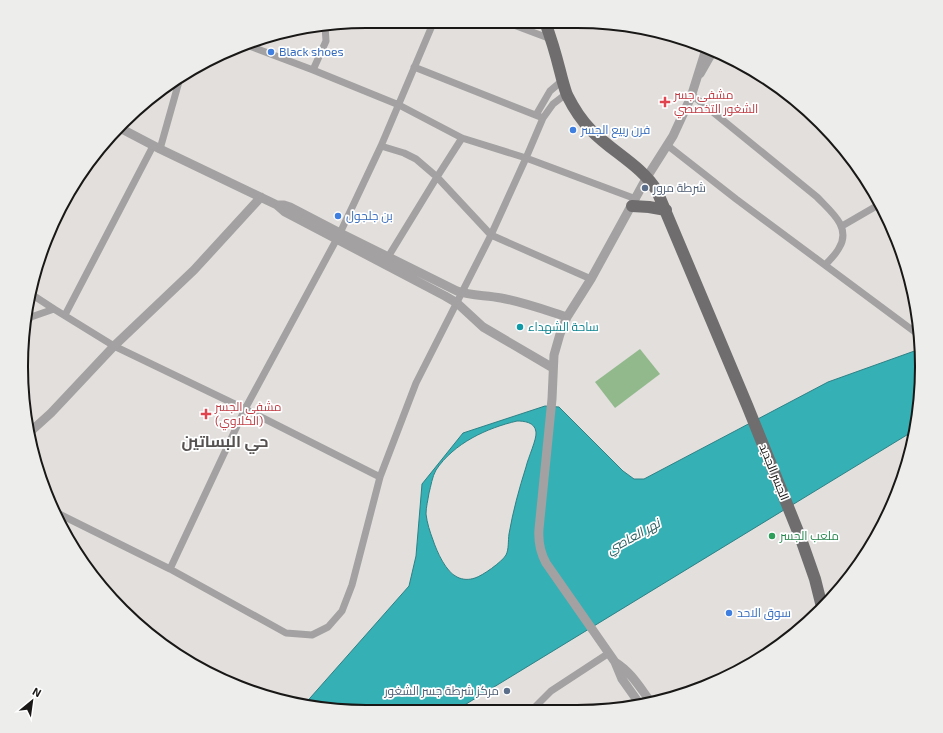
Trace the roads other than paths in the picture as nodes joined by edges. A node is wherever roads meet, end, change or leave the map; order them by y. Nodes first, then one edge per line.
1 (431, 28) edge
2 (522, 28) edge
3 (547, 28) edge
4 (325, 31) edge
5 (551, 39) junction
6 (254, 48) edge
7 (705, 53) edge
8 (711, 56) edge
9 (414, 68) junction
10 (313, 70) junction
11 (563, 80) junction
12 (177, 85) edge
13 (694, 85) junction
14 (566, 94) junction
15 (692, 95) junction
16 (399, 105) junction
17 (540, 117) junction
18 (124, 130) edge
19 (462, 138) junction
20 (667, 145) junction
21 (381, 146) junction
22 (156, 147) junction
23 (526, 158) junction
24 (648, 177) junction
25 (437, 178) junction
26 (261, 197) junction
27 (634, 202) junction
28 (875, 207) edge
29 (666, 210) junction
30 (842, 226) junction
31 (491, 235) junction
32 (339, 236) junction
33 (388, 257) junction
34 (825, 265) junction
35 (591, 279) junction
36 (462, 293) junction
37 (36, 297) edge
38 (457, 303) junction
39 (54, 309) junction
40 (64, 315) junction
41 (32, 317) edge
42 (567, 317) junction
43 (913, 330) edge
44 (114, 346) junction
45 (553, 368) junction
46 (246, 409) junction
47 (34, 428) edge
48 (380, 477) junction
49 (63, 516) edge
50 (170, 569) junction
51 (821, 601) edge
52 (609, 653) junction
53 (615, 662) junction
54 (647, 697) edge
55 (636, 699) edge
56 (538, 705) edge

1 - 9 street
2 - 5 street
3 - 5 main road, الجسر الجديد
4 - 10 street
5 - 11 main road, الجسر الجديد
6 - 10 street
7 - 13 street
8 - 13 street
9 - 16 street
9 - 17 street
10 - 16 street
11 - 14 main road, الجسر الجديد
11 - 17 street
12 - 22 street
13 - 15 street
14 - 17 street
14 - 24 main road, الجسر الجديد
15 - 20 street
15 - 30 street
16 - 19 street
16 - 21 street
17 - 23 street
18 - 22 street
19 - 23 street
19 - 25 street
20 - 24 street
20 - 34 street
21 - 25 street
21 - 32 street
22 - 26 street
22 - 40 street
23 - 27 street
23 - 31 street
24 - 27 street
24 - 29 main road, الجسر الجديد
25 - 31 street
25 - 33 street
26 - 32 street
26 - 44 street
27 - 29 main road
27 - 35 street
28 - 30 street
29 - 51 main road, الجسر الجديد
30 - 34 street
31 - 35 street
31 - 36 street
32 - 33 street
32 - 38 street
32 - 46 street
33 - 36 street
34 - 43 street
35 - 42 street
36 - 38 street
36 - 42 street
37 - 39 street
38 - 45 street
38 - 48 street
39 - 40 street
39 - 41 street
40 - 44 street
42 - 45 street
44 - 46 street
44 - 47 street
45 - 52 street
46 - 48 street
46 - 50 street
48 - 50 street
49 - 50 street
52 - 53 street
52 - 56 street
53 - 54 street
53 - 55 street

